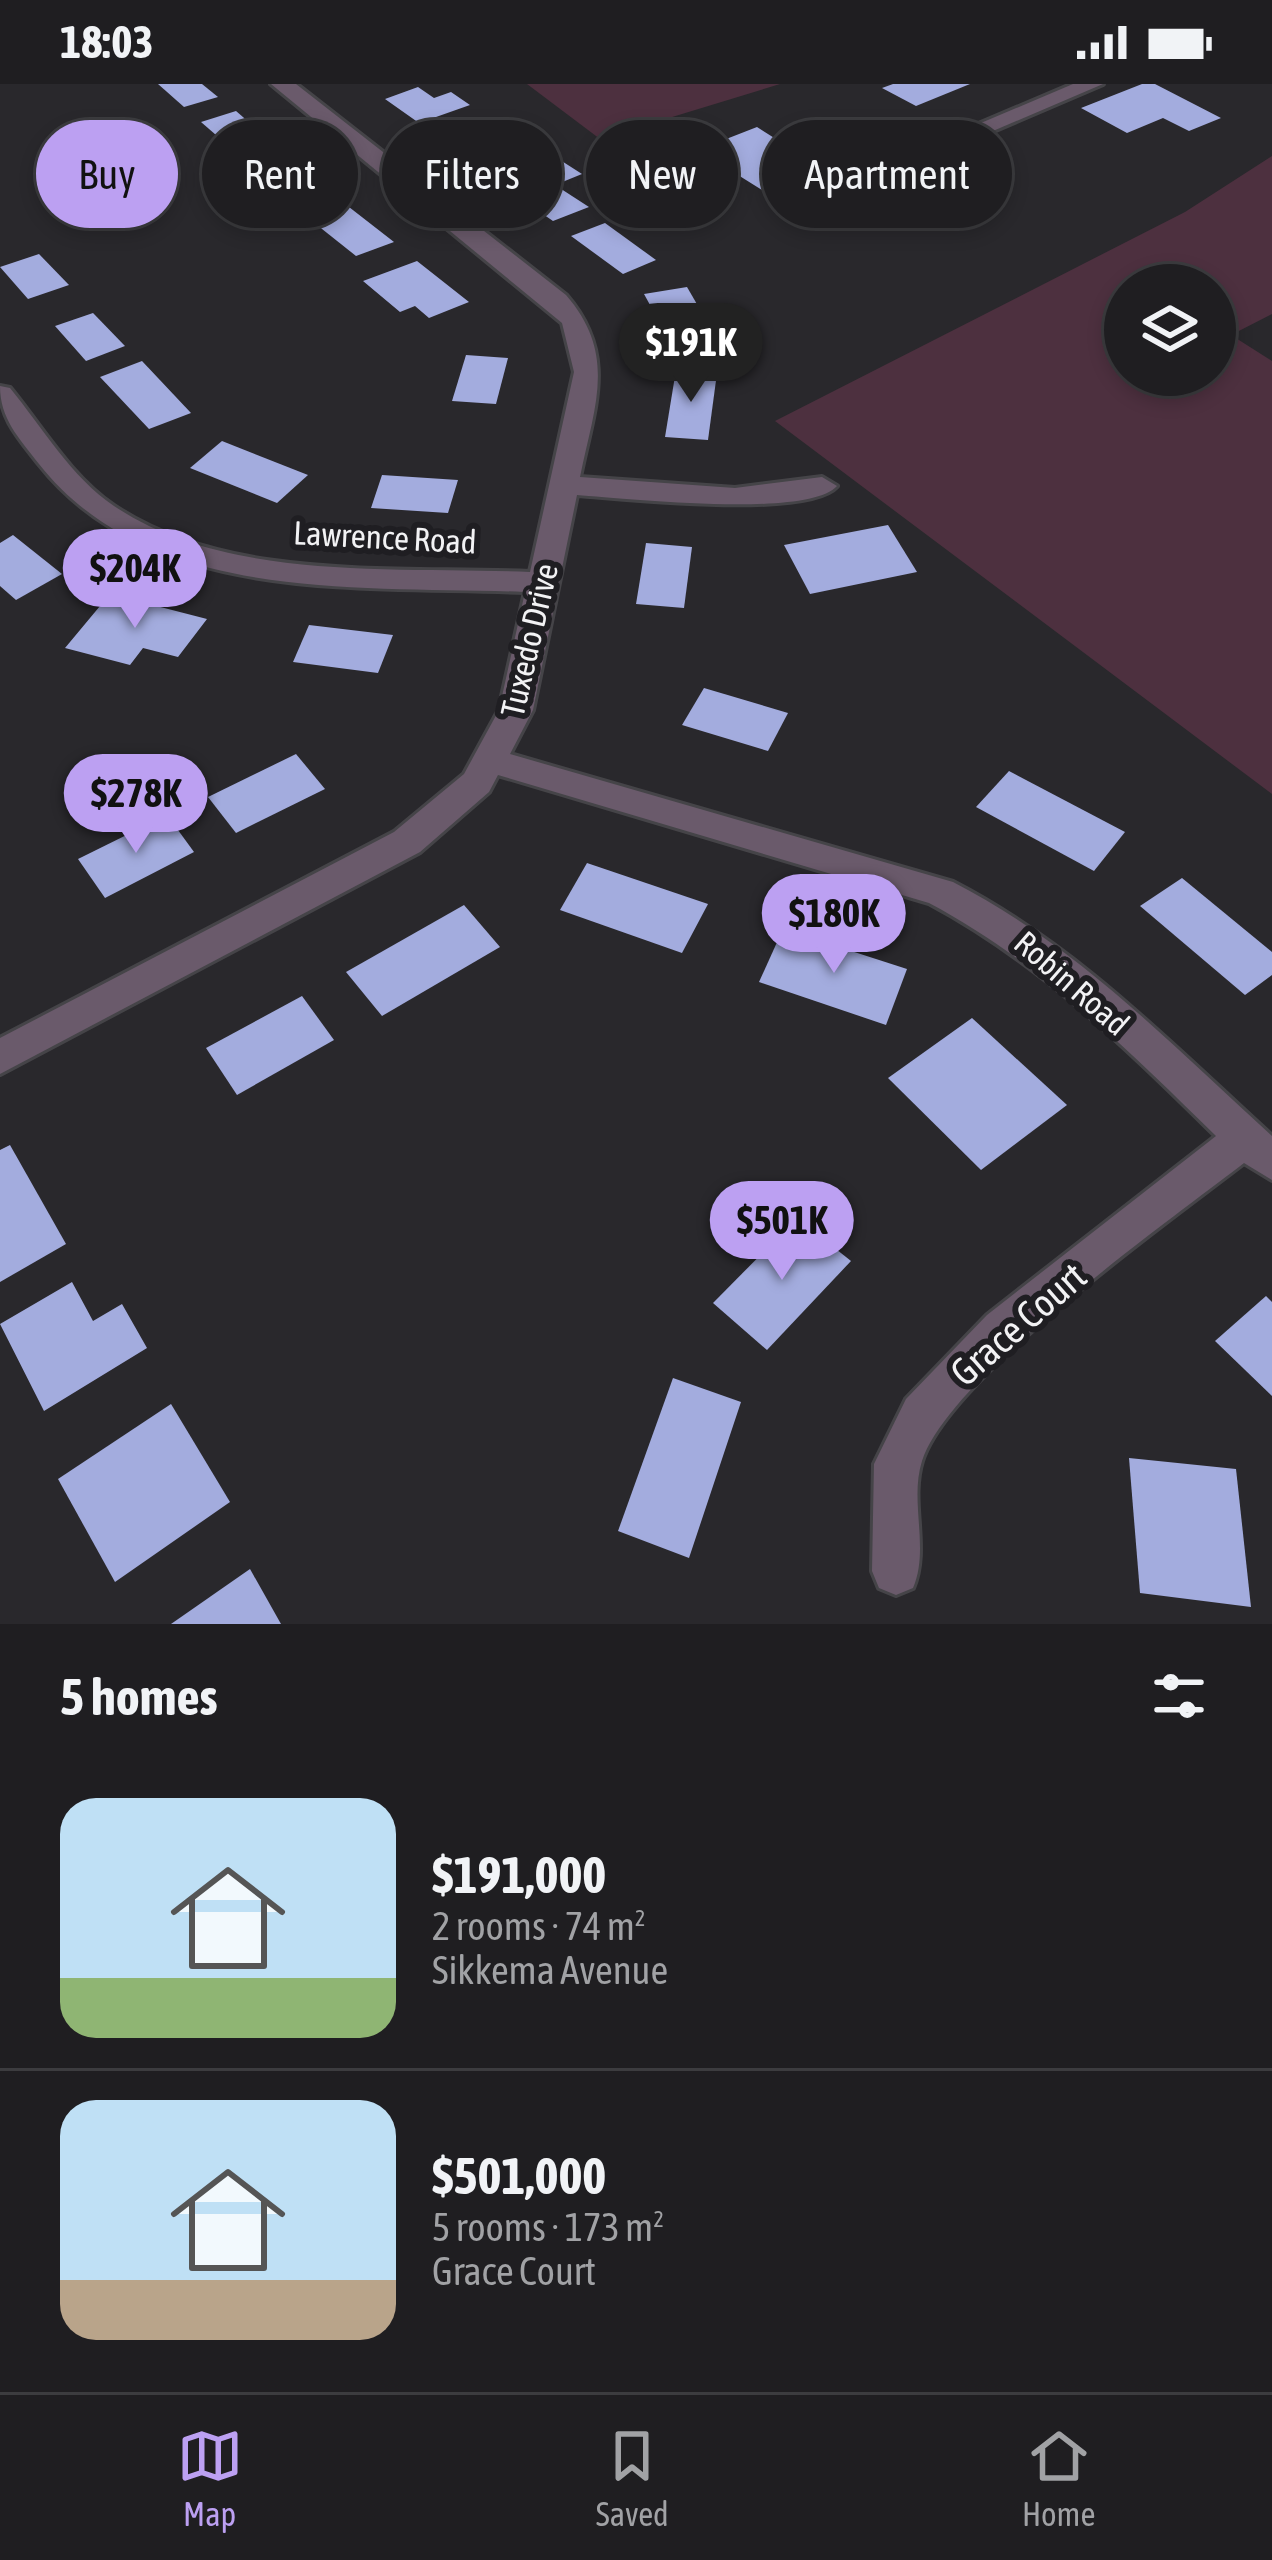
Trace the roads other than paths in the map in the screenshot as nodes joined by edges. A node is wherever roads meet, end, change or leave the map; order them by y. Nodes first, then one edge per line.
1 (282, 84) edge
2 (1092, 84) edge
3 (1004, 120) edge
4 (0, 394) edge
5 (565, 485) junction
6 (822, 486) dead end
7 (543, 583) junction
8 (492, 761) junction
9 (0, 1057) edge
10 (1259, 1150) edge
11 (896, 1571) dead end

1 - 5 street, Tuxedo Drive
2 - 3 street
4 - 7 street, Lawrence Road
5 - 6 street
5 - 7 street, Tuxedo Drive
7 - 8 street, Tuxedo Drive
8 - 9 street, Tuxedo Drive
8 - 10 street, Robin Road
10 - 11 street, Grace Court

